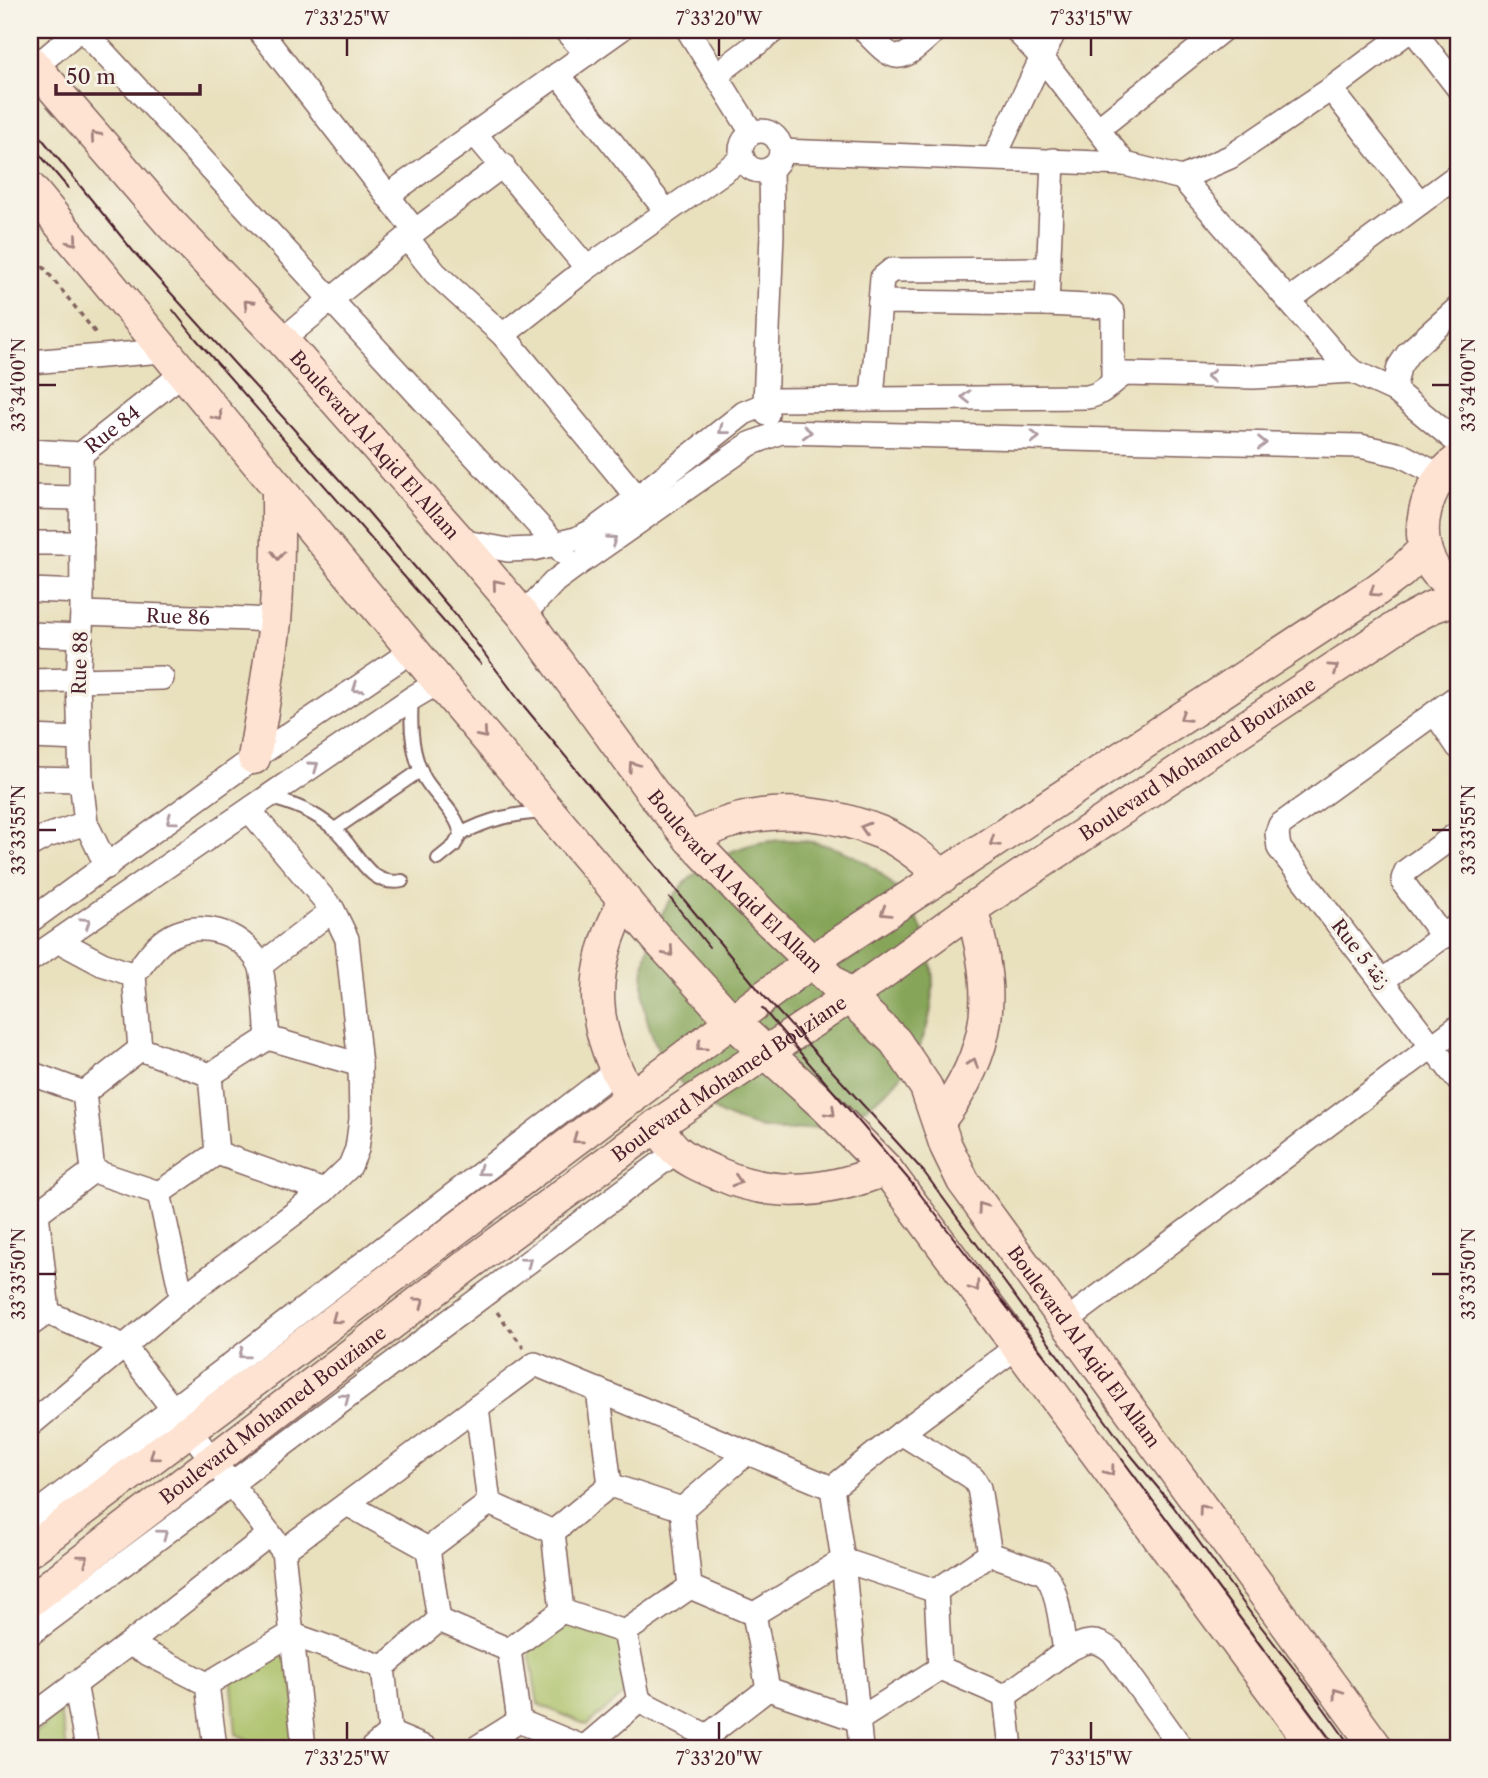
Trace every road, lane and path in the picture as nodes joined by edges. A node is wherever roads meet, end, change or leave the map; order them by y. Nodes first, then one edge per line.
1 (81, 30) edge
2 (259, 30) edge
3 (565, 30) edge
4 (620, 30) edge
5 (688, 30) edge
6 (775, 30) edge
7 (864, 30) edge
8 (936, 30) edge
9 (1016, 30) edge
10 (1055, 30) edge
11 (1222, 30) edge
12 (1412, 30) edge
13 (587, 54) junction
14 (1042, 58) junction
15 (32, 64) edge
16 (558, 74) junction
17 (716, 75) junction
18 (1458, 88) edge
19 (1331, 89) junction
20 (1098, 129) junction
21 (475, 134) junction
22 (752, 134) junction
23 (743, 158) junction
24 (994, 158) junction
25 (776, 160) junction
26 (1053, 160) junction
27 (1125, 164) junction
28 (503, 166) junction
29 (1458, 175) edge
30 (1182, 178) junction
31 (30, 188) edge
32 (387, 196) junction
33 (1420, 203) junction
34 (666, 211) junction
35 (411, 234) junction
36 (30, 250) edge
37 (587, 268) junction
38 (1049, 269) junction
39 (331, 300) junction
40 (1289, 300) junction
41 (880, 302) junction
42 (1047, 304) junction
43 (1458, 308) edge
44 (503, 335) junction
45 (282, 340) junction
46 (112, 354) junction
47 (30, 362) edge
48 (173, 362) junction
49 (1352, 371) junction
50 (1113, 381) junction
51 (1394, 390) junction
52 (872, 398) junction
53 (765, 403) junction
54 (771, 435) junction
55 (1458, 443) edge
56 (30, 452) edge
57 (80, 454) junction
58 (1450, 468) edge
59 (278, 487) junction
60 (30, 497) edge
61 (80, 498) junction
62 (644, 505) junction
63 (460, 541) junction
64 (30, 543) edge
65 (82, 543) junction
66 (557, 545) junction
67 (1426, 548) junction
68 (574, 567) junction
69 (30, 590) edge
70 (1458, 595) edge
71 (81, 614) junction
72 (523, 615) junction
73 (275, 620) junction
74 (30, 634) edge
75 (413, 650) junction
76 (162, 678) dead end
77 (78, 680) junction
78 (30, 681) edge
79 (439, 682) junction
80 (1458, 696) edge
81 (412, 698) junction
82 (1435, 713) junction
83 (30, 737) edge
84 (80, 739) junction
85 (1458, 747) edge
86 (254, 758) junction
87 (421, 770) junction
88 (30, 779) edge
89 (81, 780) junction
90 (259, 804) junction
91 (550, 812) junction
92 (86, 823) junction
93 (335, 829) junction
94 (1458, 833) edge
95 (461, 834) junction
96 (690, 839) junction
97 (30, 845) edge
98 (438, 859) dead end
99 (107, 867) junction
100 (943, 876) junction
101 (402, 881) dead end
102 (625, 900) junction
103 (971, 909) junction
104 (334, 910) junction
105 (30, 921) edge
106 (1451, 931) edge
107 (59, 941) junction
108 (30, 961) edge
109 (813, 961) junction
110 (261, 965) junction
111 (134, 975) junction
112 (1381, 981) junction
113 (849, 997) junction
114 (733, 1022) junction
115 (1458, 1027) edge
116 (268, 1038) junction
117 (1433, 1045) junction
118 (140, 1049) junction
119 (766, 1052) junction
120 (360, 1065) junction
121 (615, 1071) junction
122 (30, 1073) edge
123 (210, 1075) junction
124 (1458, 1080) edge
125 (84, 1093) junction
126 (632, 1098) junction
127 (939, 1121) junction
128 (656, 1126) junction
129 (677, 1151) junction
130 (217, 1153) junction
131 (886, 1169) junction
132 (93, 1171) junction
133 (324, 1191) junction
134 (159, 1193) junction
135 (34, 1211) edge
136 (182, 1298) junction
137 (36, 1314) edge
138 (501, 1316) dead end
139 (1066, 1321) junction
140 (124, 1346) junction
141 (1018, 1346) junction
142 (536, 1364) junction
143 (598, 1390) junction
144 (477, 1408) junction
145 (180, 1419) junction
146 (30, 1425) edge
147 (901, 1433) junction
148 (748, 1452) junction
149 (222, 1472) junction
150 (610, 1485) junction
151 (832, 1488) junction
152 (489, 1503) junction
153 (347, 1504) junction
154 (682, 1509) junction
155 (30, 1518) edge
156 (553, 1532) junction
157 (276, 1542) junction
158 (428, 1549) junction
159 (30, 1550) edge
160 (990, 1554) junction
161 (843, 1560) junction
162 (690, 1587) junction
163 (936, 1591) junction
164 (30, 1601) edge
165 (562, 1611) junction
166 (754, 1614) junction
167 (439, 1620) junction
168 (625, 1632) junction
169 (30, 1634) edge
170 (291, 1634) junction
171 (129, 1644) junction
172 (509, 1650) junction
173 (1065, 1652) junction
174 (383, 1667) junction
175 (940, 1668) junction
176 (75, 1683) junction
177 (207, 1684) junction
178 (768, 1689) junction
179 (1004, 1696) junction
180 (639, 1701) junction
181 (30, 1718) edge
182 (858, 1720) junction
183 (519, 1721) junction
184 (390, 1733) junction
185 (708, 1742) edge
186 (1171, 1744) edge
187 (585, 1747) edge
188 (86, 1748) edge
189 (215, 1748) edge
190 (304, 1748) edge
191 (372, 1748) edge
192 (426, 1748) edge
193 (476, 1748) edge
194 (861, 1748) edge
195 (1011, 1748) edge
196 (1315, 1748) edge
197 (1377, 1748) edge

1 - 15 street
1 - 39 street
2 - 32 street
3 - 13 street
4 - 13 street
5 - 17 street
6 - 17 street
7 - 8 street
9 - 14 street
10 - 14 street
11 - 20 street
12 - 18 street
12 - 19 street
13 - 16 street
14 - 20 street
14 - 24 street
45 -> 15 main road, Boulevard Al Aqid El Allam
16 - 21 street
16 - 34 street
17 - 22 street
19 - 30 street
19 - 33 street
20 - 27 street
21 - 28 street
21 - 32 street
22 - 23 street
22 - 25 street
23 - 25 street
23 - 34 street
24 - 25 street
24 - 26 street
25 - 53 street
26 - 27 street
26 - 38 street
27 - 30 street
28 - 35 street
28 - 37 street
29 - 33 street
30 - 40 street
31 -> 48 main road
32 - 35 street
33 - 40 street
34 - 37 street
35 - 39 street
35 - 44 street
36 - 46 path
37 - 44 street
38 - 41 street
38 - 42 street
39 - 45 street
39 - 66 street
40 - 49 street
41 - 42 street
41 - 52 street
42 - 50 street
43 - 51 street
44 - 62 street
45 - 63 main road, Boulevard Al Aqid El Allam
46 - 47 street
46 - 48 street
48 - 57 street, Rue 84
48 -> 59 main road
49 -> 50 street
49 - 51 street
50 -> 52 street
51 - 55 street
52 - 53 street
53 - 54 street
53 -> 62 street
54 -> 58 street
54 - 62 street
56 - 57 street, Rue 84
57 - 61 street, Rue 88
58 - 67 main road
59 -> 73 main road
59 - 75 main road
60 - 61 street
61 - 65 street, Rue 88
62 - 66 street
68 -> 62 street
63 - 66 street
72 -> 63 main road, Boulevard Al Aqid El Allam
64 - 65 street
65 - 71 street, Rue 88
66 - 68 street
67 - 70 main road
67 -> 100 main road, Boulevard Mohamed Bouziane
68 - 72 street
69 - 71 street
103 -> 70 main road, Boulevard Mohamed Bouziane
71 - 73 street, Rue 86
71 - 74 street
71 - 77 street, Rue 88
96 -> 72 main road, Boulevard Al Aqid El Allam
73 - 86 main road
75 - 79 main road
75 -> 86 street
76 - 77 street
77 - 78 street
77 - 84 street, Rue 88
79 - 81 street
79 -> 91 main road
80 - 82 street
81 - 87 lane
90 -> 81 street
82 - 85 street
82 - 112 street, Rue 5 زنقة
83 - 84 street
84 - 89 street, Rue 88
86 -> 99 street
87 - 93 lane
87 - 95 lane
88 - 89 street
89 - 92 street, Rue 88
90 - 93 lane
90 - 104 street
107 -> 90 street
91 - 95 lane
91 - 102 main road
92 - 97 street
92 - 99 street, Rue 88
93 - 101 lane
94 - 106 street
95 - 98 lane
100 -> 96 main road
96 - 109 main road, Boulevard Al Aqid El Allam
99 - 105 street
100 -> 109 main road, Boulevard Mohamed Bouziane
102 -> 114 main road
102 - 121 main road
103 - 113 main road, Boulevard Mohamed Bouziane
127 -> 103 main road
104 - 110 street
104 - 120 street
106 - 112 street
107 - 108 street
107 - 111 street
109 - 113 main road, Boulevard Al Aqid El Allam
109 - 114 main road, Boulevard Mohamed Bouziane
110 - 111 street
110 - 116 street
111 - 118 street
112 - 117 street, Rue 5 زنقة
113 - 119 main road, Boulevard Mohamed Bouziane
113 - 127 main road, Boulevard Al Aqid El Allam
114 - 119 main road
114 -> 126 main road, Boulevard Mohamed Bouziane
115 - 117 street
116 - 120 street
116 - 123 street
117 - 124 street, Rue 5 زنقة
117 - 139 street
118 - 123 street
118 - 125 street
119 - 128 main road, Boulevard Mohamed Bouziane
119 -> 131 main road
120 - 133 street
121 - 126 main road
121 -> 145 street
122 - 125 street
123 - 130 street
125 - 132 street
126 -> 145 main road, Boulevard Mohamed Bouziane
139 -> 127 main road, Boulevard Al Aqid El Allam
128 - 129 main road
149 -> 128 main road, Boulevard Mohamed Bouziane
129 -> 131 main road
149 -> 129 street
130 - 133 street
130 - 134 street
131 -> 141 main road
132 - 134 street
132 - 135 street
133 - 136 street
134 - 136 street
135 - 137 street
136 - 140 street
137 - 140 street
138 - 142 path
197 -> 139 main road, Boulevard Al Aqid El Allam
140 - 145 street
140 - 146 street
141 - 147 street
141 -> 196 main road
142 - 143 street
142 - 144 street
143 - 148 street
143 - 150 street
144 - 152 street
144 - 153 street
145 - 149 street
145 - 155 street
145 -> 159 main road, Boulevard Mohamed Bouziane
147 - 151 street
147 - 160 street
148 - 151 street
148 - 154 street
149 - 157 street
164 -> 149 main road, Boulevard Mohamed Bouziane
169 -> 149 street
150 - 154 street
150 - 156 street
151 - 161 street
152 - 156 street
152 - 158 street
153 - 157 street
153 - 158 street
154 - 162 street
156 - 165 street
157 - 170 street
157 - 171 street
158 - 167 street
160 - 163 street
160 - 173 street
161 - 163 street
161 - 166 street
161 - 182 street
162 - 166 street
162 - 168 street
163 - 175 street
165 - 168 street
165 - 172 street
166 - 178 street
167 - 172 street
167 - 174 street
168 - 180 street
170 - 174 street
170 - 177 street
170 - 190 street
171 - 176 street
171 - 177 street
172 - 183 street
173 - 179 street
173 - 186 street
174 - 184 street
175 - 179 street
175 - 182 street
176 - 181 street
176 - 188 street
177 - 189 street
178 - 182 street
178 - 185 street
179 - 195 street
180 - 185 street
180 - 187 street
182 - 194 street
183 - 187 street
183 - 193 street
184 - 191 street
184 - 192 street

